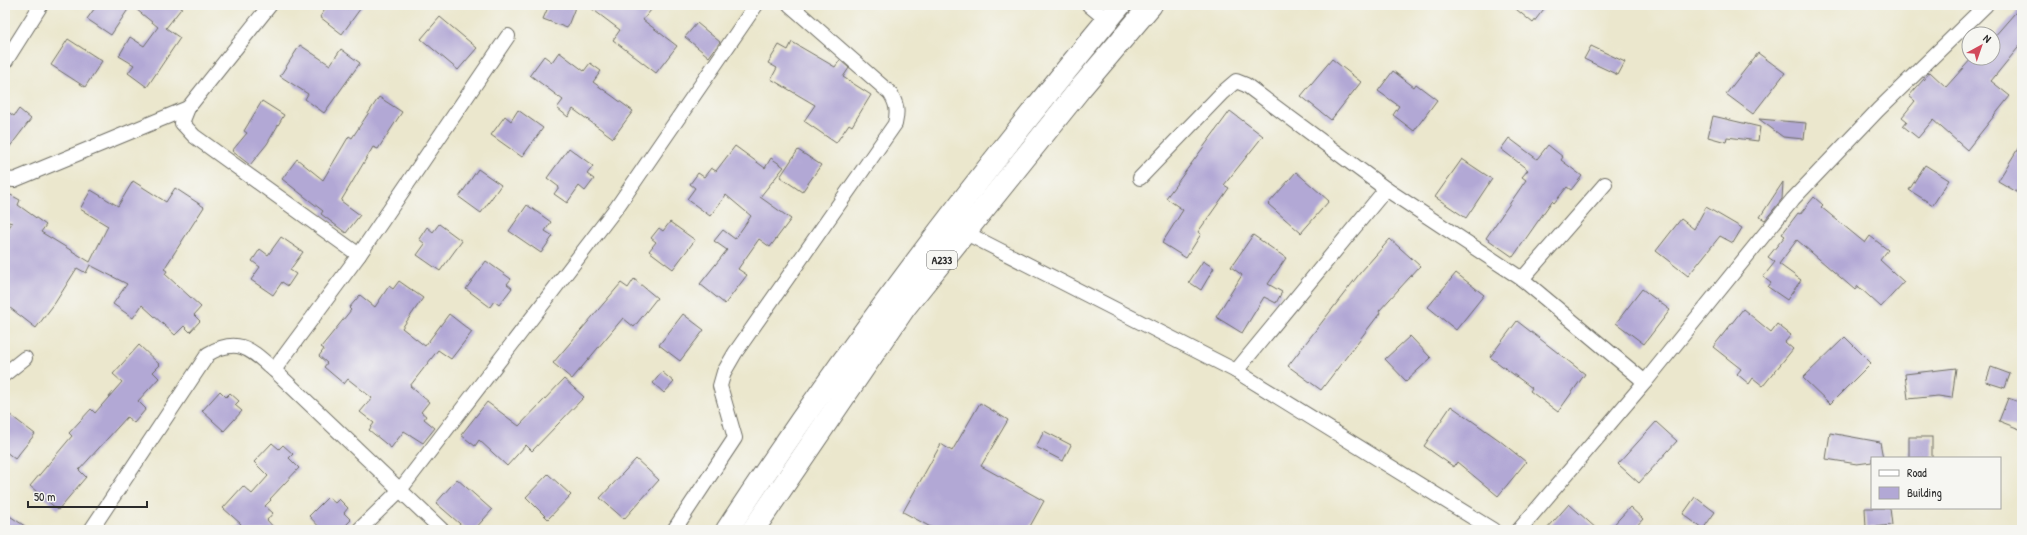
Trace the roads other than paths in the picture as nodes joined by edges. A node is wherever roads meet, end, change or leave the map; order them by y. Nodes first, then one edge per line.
1 (42, 5) edge
2 (270, 5) edge
3 (756, 5) edge
4 (790, 5) edge
5 (1089, 5) edge
6 (1151, 5) edge
7 (1986, 5) edge
8 (1114, 12) edge
9 (508, 36) dead end
10 (5, 62) edge
11 (188, 108) junction
12 (1140, 178) dead end
13 (5, 179) edge
14 (1605, 184) dead end
15 (1386, 188) junction
16 (964, 232) junction
17 (359, 255) junction
18 (1522, 280) junction
19 (25, 358) dead end
20 (274, 370) junction
21 (1236, 371) junction
22 (5, 374) edge
23 (1645, 382) junction
24 (400, 490) junction
25 (91, 530) edge
26 (359, 530) edge
27 (442, 530) edge
28 (674, 530) edge
29 (727, 530) edge
30 (752, 530) edge
31 (1492, 530) edge
32 (1519, 530) edge

1 - 10 street
2 - 11 street
3 - 24 street
4 - 28 street
5 - 8 street
6 - 16 highway, A233
7 - 23 street
8 - 29 highway, A233
9 - 17 street
11 - 13 street
11 - 17 street
12 - 15 street
14 - 18 street
15 - 18 street
15 - 21 street
16 - 21 street
16 - 30 highway, A233
17 - 20 street
18 - 23 street
19 - 22 street
20 - 24 street
20 - 25 street
21 - 31 street
23 - 32 street
24 - 26 street
24 - 27 street

